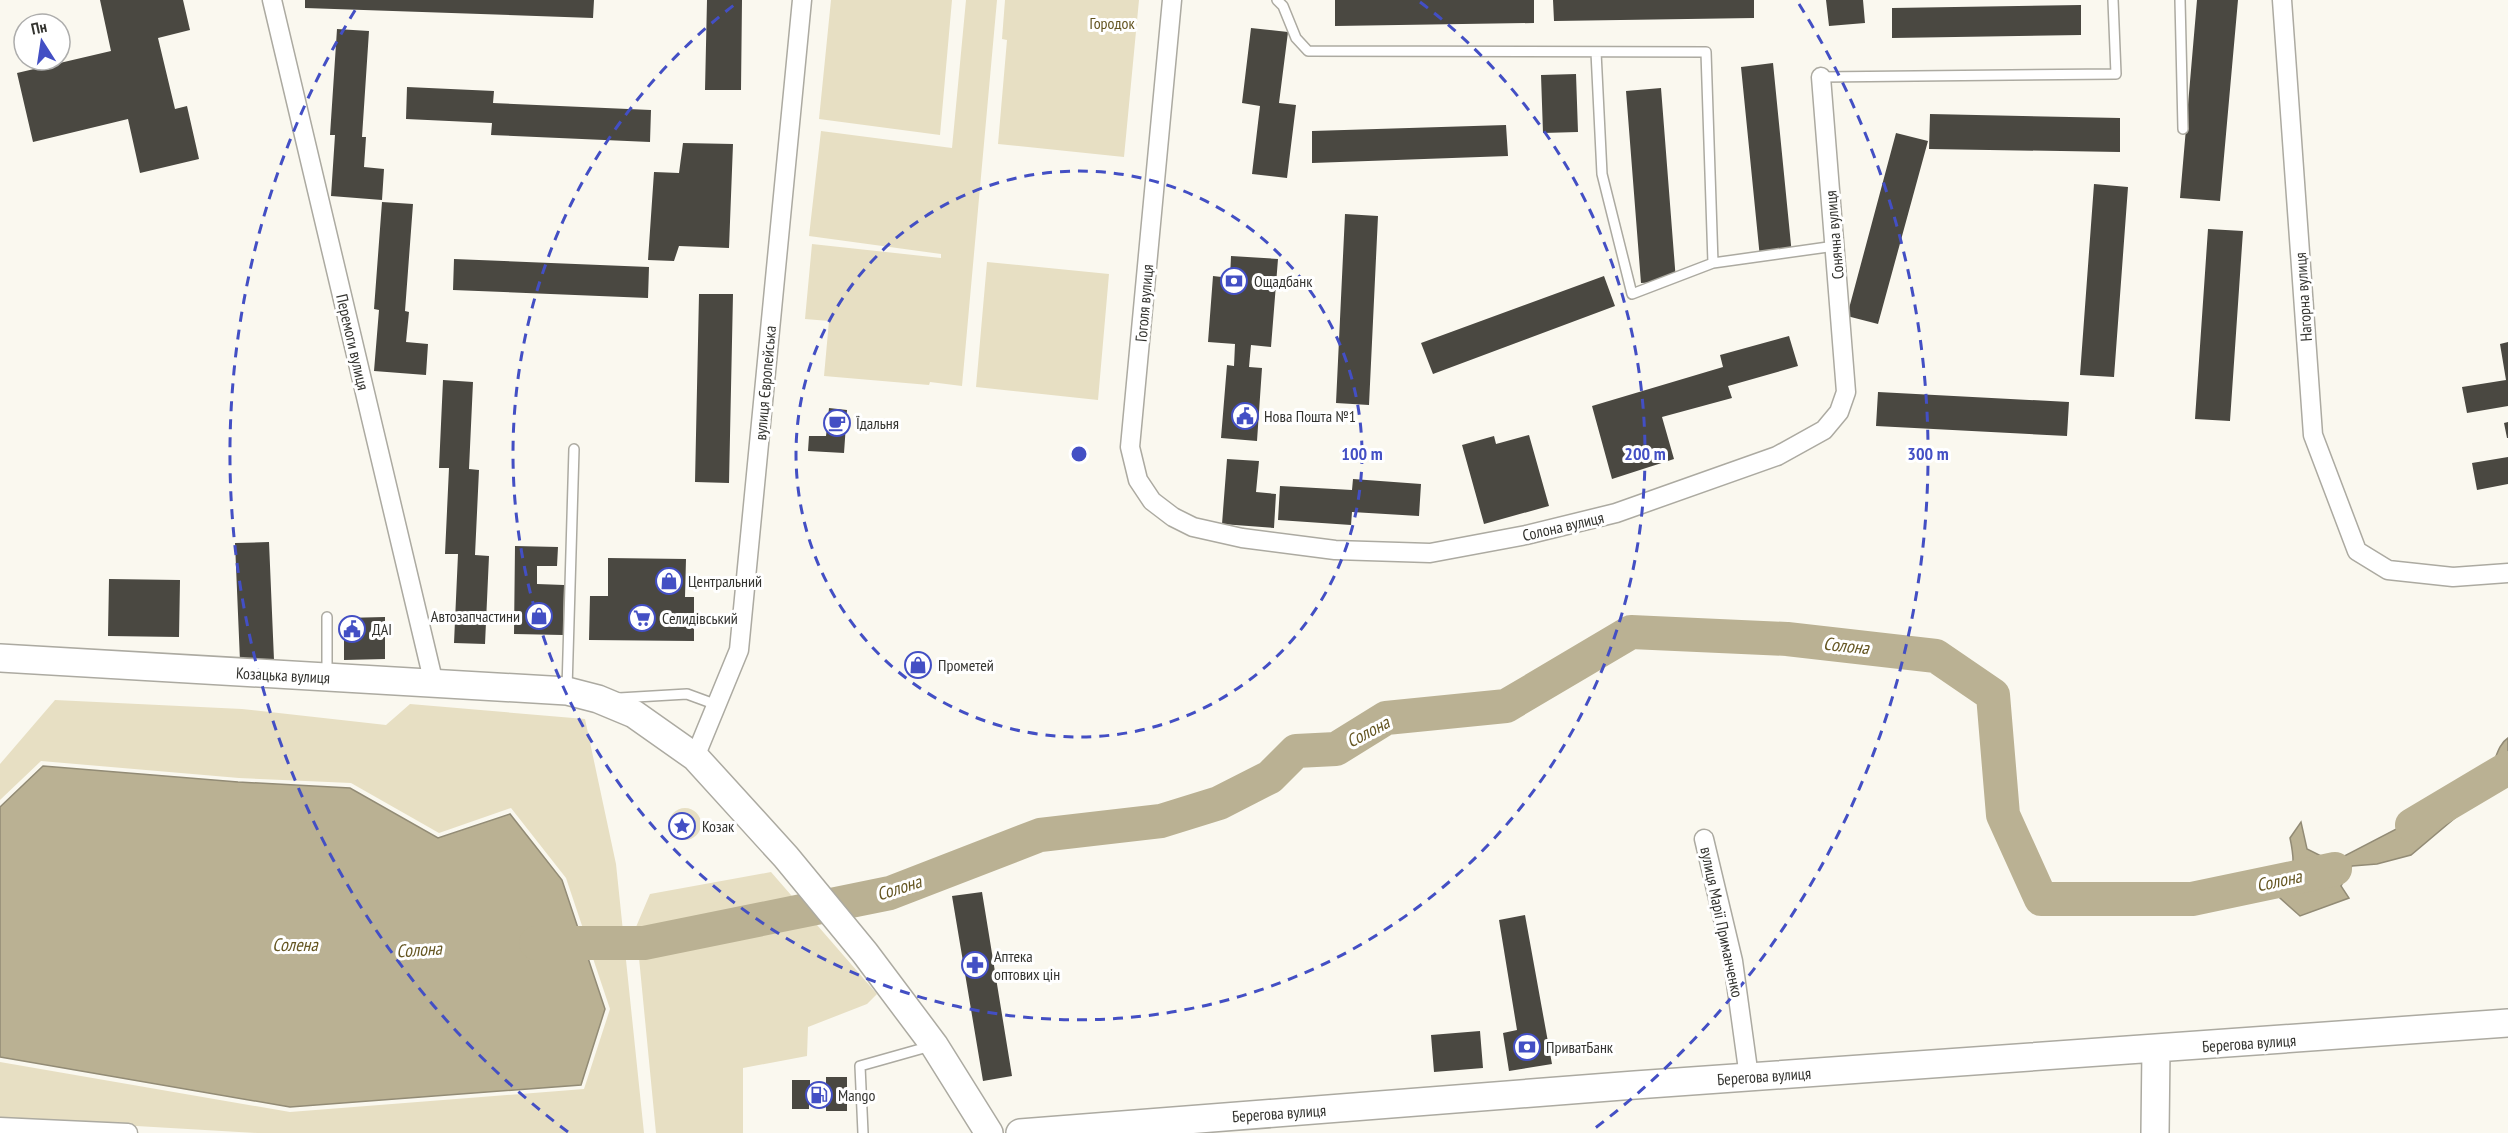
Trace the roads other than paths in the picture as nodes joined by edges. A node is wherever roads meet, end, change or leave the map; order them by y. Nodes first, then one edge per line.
1 (272, 0) edge
2 (802, 0) edge
3 (1172, 0) edge
4 (1277, 0) edge
5 (2113, 0) edge
6 (2180, 0) edge
7 (2282, 0) edge
8 (1596, 52) junction
9 (1821, 77) joint
10 (2183, 129) dead end
11 (1835, 246) junction
12 (1713, 263) junction
13 (1846, 392) joint
14 (574, 449) dead end
15 (1242, 538) joint
16 (2508, 573) edge
17 (327, 617) dead end
18 (0, 658) edge
19 (327, 678) junction
20 (434, 684) junction
21 (567, 691) junction
22 (598, 699) junction
23 (717, 705) junction
24 (695, 757) junction
25 (1704, 839) dead end
26 (2508, 1023) edge
27 (934, 1045) junction
28 (2156, 1049) junction
29 (1749, 1077) junction
30 (0, 1127) edge
31 (128, 1133) edge
32 (863, 1133) edge
33 (989, 1133) edge
34 (1020, 1133) edge
35 (2155, 1133) edge

1 - 20 street, Перемоги вулиця
2 - 23 street, вулиця Європейська
3 - 15 street, Гоголя вулиця
4 - 8 lane
5 - 9 lane
6 - 10 lane
7 - 16 street, Нагорна вулиця
8 - 12 lane
8 - 12 lane
9 - 11 street, Сонячна вулиця
11 - 12 lane
11 - 13 street, Сонячна вулиця
13 - 15 street, Солона вулиця
14 - 21 lane
17 - 19 lane
18 - 19 main road, Козацька вулиця
19 - 20 main road, Козацька вулиця
20 - 21 main road, Козацька вулиця
21 - 22 main road, Козацька вулиця
22 - 23 lane
22 - 24 main road, Козацька вулиця
23 - 24 street, вулиця Європейська
24 - 27 main road, Козацька вулиця
25 - 29 street, вулиця Марії Приманченко
26 - 28 main road, Берегова вулиця
27 - 32 lane
27 - 33 main road, Козацька вулиця
28 - 29 main road, Берегова вулиця
28 - 35 main road
29 - 34 main road, Берегова вулиця
30 - 31 street

